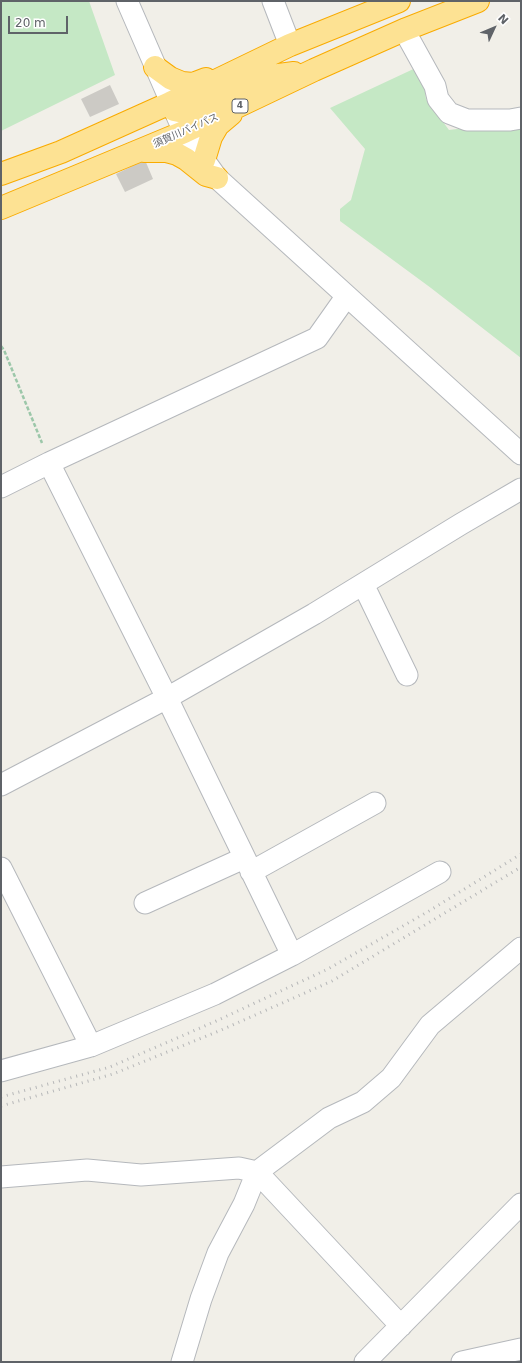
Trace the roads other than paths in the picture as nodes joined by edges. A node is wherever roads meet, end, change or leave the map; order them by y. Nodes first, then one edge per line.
1 (127, 1) edge
2 (273, 1) edge
3 (399, 1) edge
4 (478, 1) edge
5 (404, 30) junction
6 (290, 45) junction
7 (252, 62) junction
8 (314, 70) junction
9 (157, 73) junction
10 (245, 103) junction
11 (146, 114) junction
12 (177, 117) junction
13 (521, 118) edge
14 (141, 151) junction
15 (61, 152) junction
16 (204, 160) junction
17 (1, 174) edge
18 (217, 178) junction
19 (1, 208) edge
20 (346, 297) junction
21 (521, 454) edge
22 (50, 463) junction
23 (1, 487) edge
24 (521, 489) edge
25 (363, 584) junction
26 (406, 675) dead end
27 (167, 698) junction
28 (1, 785) edge
29 (375, 803) dead end
30 (248, 865) junction
31 (1, 868) edge
32 (440, 872) dead end
33 (145, 902) dead end
34 (521, 948) edge
35 (292, 955) junction
36 (91, 1046) junction
37 (1, 1071) edge
38 (257, 1172) junction
39 (1, 1177) edge
40 (521, 1204) edge
41 (400, 1326) junction
42 (521, 1349) edge
43 (373, 1360) edge
44 (182, 1362) edge
45 (462, 1362) edge

1 - 9 street
2 - 6 street
3 - 6 highway, 須賀川バイパス / 4
4 - 5 highway, 須賀川バイパス / 4
5 - 8 highway, 須賀川バイパス / 4
5 - 13 street
6 - 7 highway, 須賀川バイパス / 4
7 - 9 highway
7 - 12 highway, 須賀川バイパス / 4
8 - 10 highway, 須賀川バイパス / 4
8 - 12 highway
9 - 11 highway
9 - 12 street
10 - 12 highway, 須賀川バイパス / 4
10 - 16 highway
11 - 12 highway, 須賀川バイパス / 4
11 - 15 highway, 須賀川バイパス / 4
12 - 14 highway, 須賀川バイパス / 4
12 - 15 highway
12 - 16 street
14 - 18 highway
14 - 19 highway, 須賀川バイパス / 4
15 - 17 highway, 須賀川バイパス / 4
16 - 18 street
18 - 20 street
20 - 21 street
20 - 22 street
22 - 23 street
22 - 27 street
24 - 25 street
25 - 26 street
25 - 27 street
27 - 28 street
27 - 30 street
29 - 30 street
30 - 33 street
30 - 35 street
31 - 36 street
32 - 35 street
34 - 38 street
35 - 36 street
36 - 37 street
38 - 39 street
38 - 41 street
38 - 44 street
40 - 41 street
41 - 43 street
42 - 45 street

